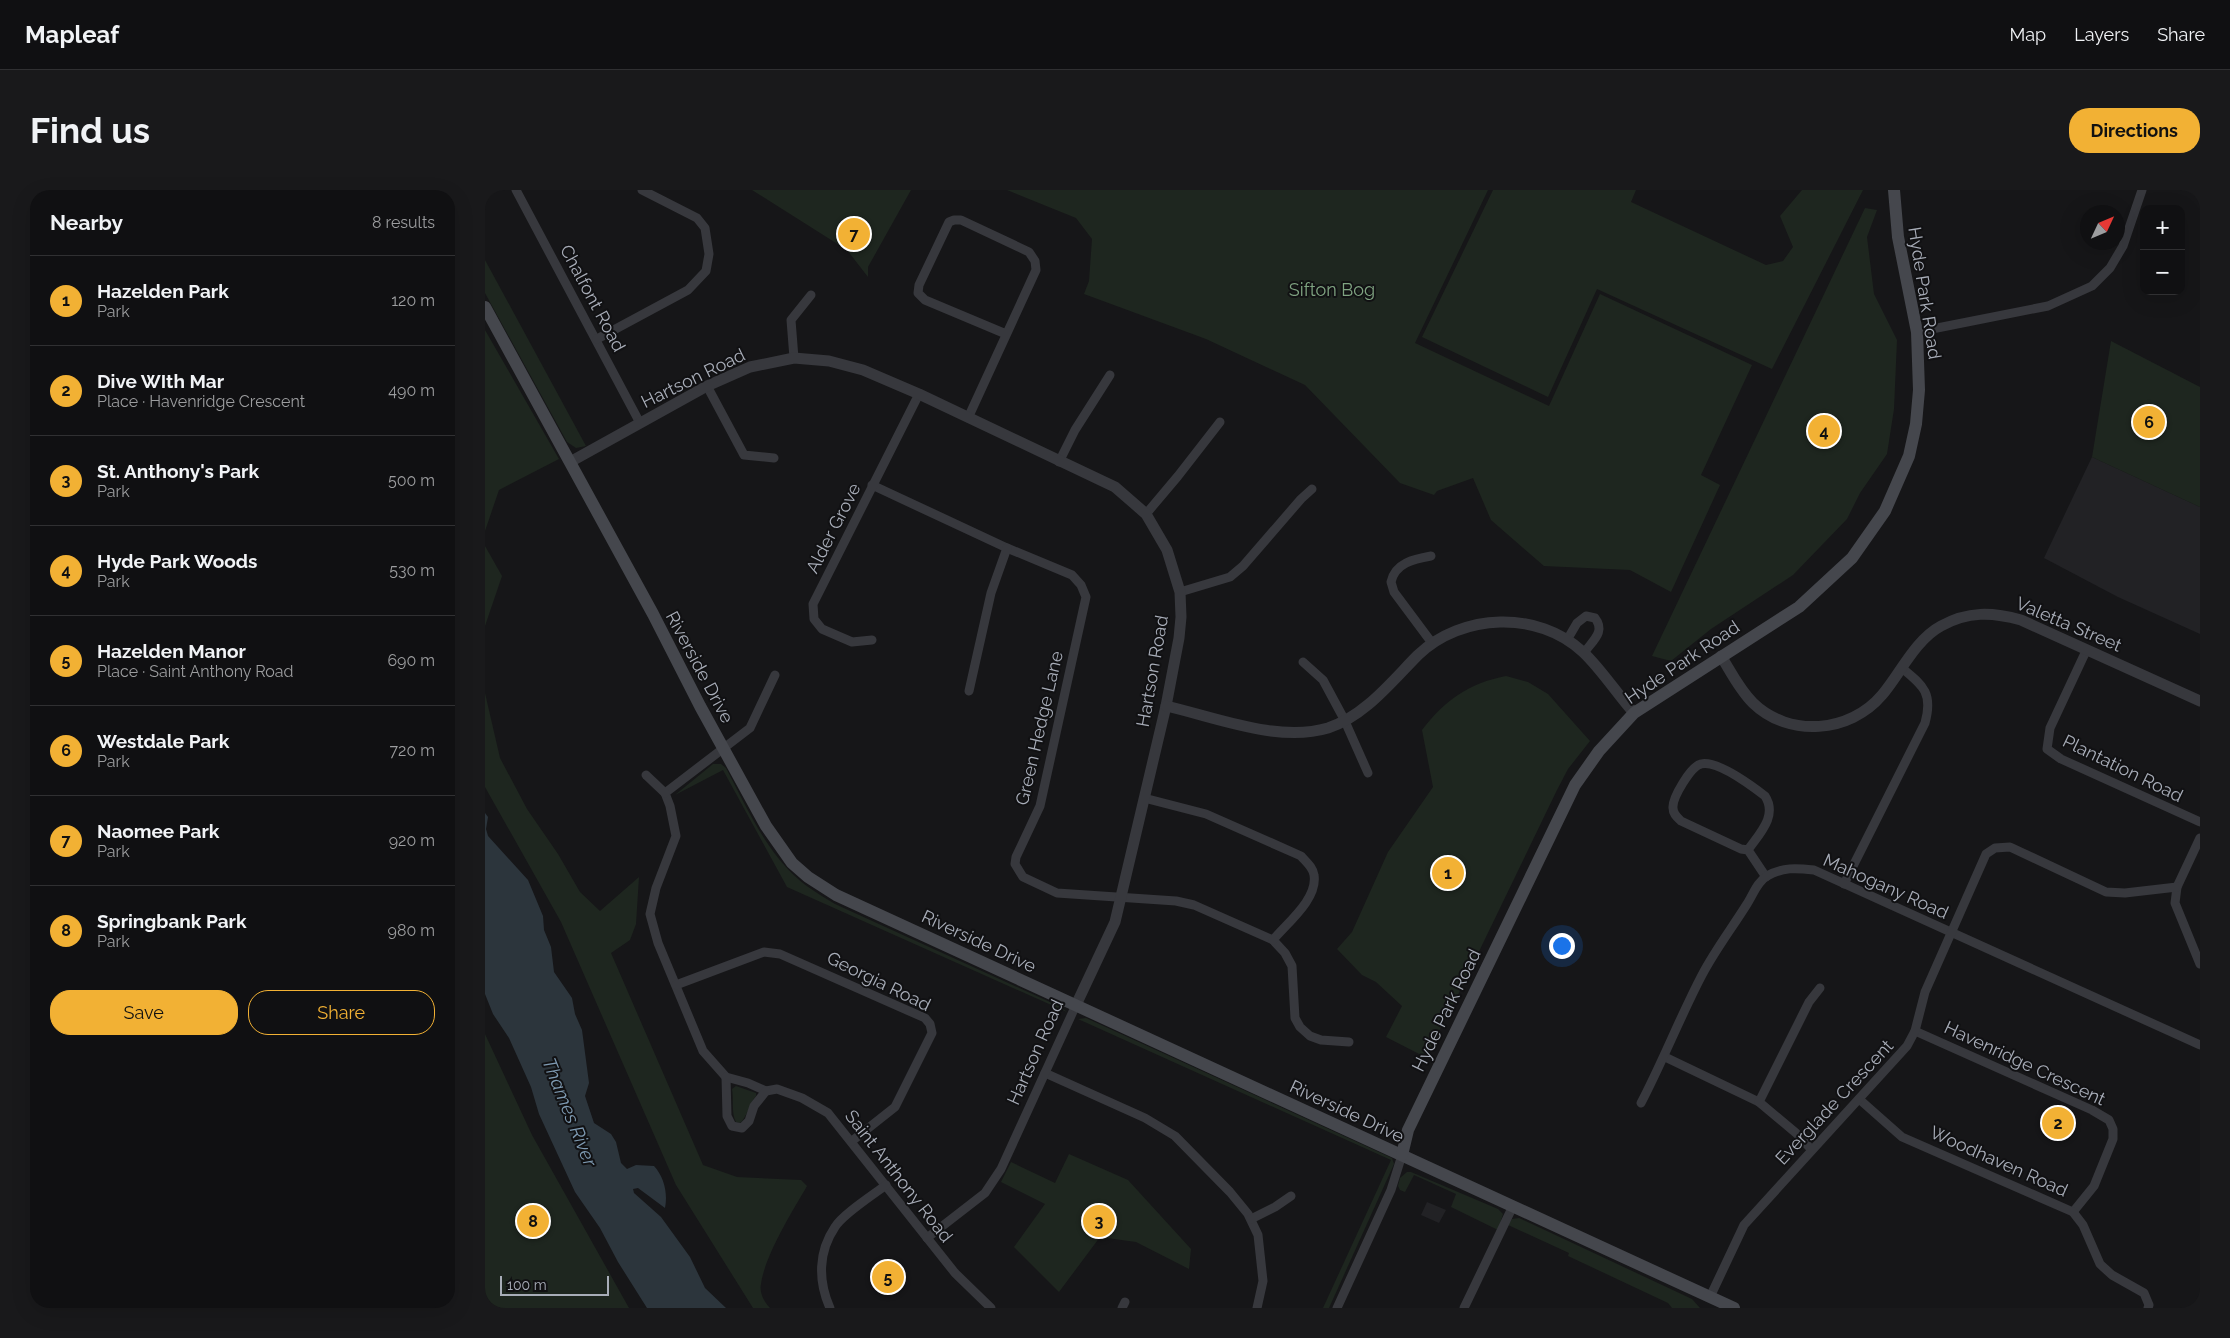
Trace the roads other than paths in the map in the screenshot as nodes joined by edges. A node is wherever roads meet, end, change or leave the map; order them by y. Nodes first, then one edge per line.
1 (516, 190) edge
2 (642, 190) edge
3 (1894, 190) edge
4 (2142, 190) edge
5 (811, 295) dead end
6 (485, 307) edge
7 (1917, 332) junction
8 (1005, 334) junction
9 (597, 339) junction
10 (794, 358) junction
11 (1109, 375) dead end
12 (707, 386) junction
13 (919, 394) junction
14 (968, 418) junction
15 (1220, 422) dead end
16 (640, 423) junction
17 (775, 458) dead end
18 (570, 462) junction
19 (1059, 462) junction
20 (872, 486) junction
21 (1312, 489) dead end
22 (1146, 514) junction
23 (1007, 548) junction
24 (1431, 556) dead end
25 (1180, 592) junction
26 (872, 640) dead end
27 (1567, 640) junction
28 (1432, 643) junction
29 (2086, 651) junction
30 (1584, 653) junction
31 (1721, 656) junction
32 (1303, 662) dead end
33 (1903, 669) junction
34 (775, 675) dead end
35 (969, 690) dead end
36 (2200, 701) edge
37 (1166, 706) junction
38 (1634, 713) junction
39 (1344, 720) junction
40 (723, 749) junction
41 (1368, 773) dead end
42 (646, 775) dead end
43 (665, 793) junction
44 (1144, 798) junction
45 (2200, 822) edge
46 (2200, 838) edge
47 (1748, 850) junction
48 (1766, 877) junction
49 (1844, 884) junction
50 (2177, 887) junction
51 (1122, 896) junction
52 (1950, 932) junction
53 (1273, 940) junction
54 (2200, 964) edge
55 (676, 985) junction
56 (1820, 988) dead end
57 (1076, 1005) junction
58 (1915, 1031) junction
59 (1349, 1042) dead end
60 (2200, 1045) edge
61 (1665, 1057) junction
62 (1045, 1073) junction
63 (726, 1077) junction
64 (767, 1091) junction
65 (1859, 1099) junction
66 (1759, 1102) junction
67 (1641, 1103) dead end
68 (852, 1141) junction
69 (1811, 1149) junction
70 (1402, 1155) junction
71 (886, 1185) junction
72 (1291, 1196) dead end
73 (1513, 1206) junction
74 (2073, 1212) junction
75 (1251, 1219) junction
76 (927, 1238) junction
77 (1710, 1297) junction
78 (830, 1308) edge
79 (991, 1308) edge
80 (1257, 1308) edge
81 (1337, 1308) edge
82 (1464, 1308) edge
83 (1734, 1308) edge
84 (2148, 1308) edge

1 - 9 street, Chalfont Road
2 - 9 street
3 - 7 main road, Hyde Park Road
4 - 7 street
5 - 10 street
6 - 18 main road, Riverside Drive
7 - 31 main road, Hyde Park Road
8 - 8 street
8 - 14 street
9 - 16 street, Chalfont Road
10 - 12 street, Hartson Road
10 - 13 street, Hartson Road
11 - 19 street
12 - 16 street, Hartson Road
12 - 17 street
13 - 14 street, Hartson Road
13 - 20 street, Alder Grove
14 - 19 street, Hartson Road
15 - 22 street
16 - 18 street, Hartson Road
18 - 40 main road, Riverside Drive
19 - 22 street, Hartson Road
20 - 23 street, Green Hedge Lane
20 - 26 street, Alder Grove
21 - 25 street
22 - 25 street, Hartson Road
23 - 35 street
23 - 51 street, Green Hedge Lane
24 - 28 street
25 - 37 street, Hartson Road
27 - 28 street
27 - 30 street
27 - 30 street
28 - 39 street
29 - 33 street, Valetta Street
29 - 36 street, Valetta Street
29 - 45 street, Plantation Road
30 - 38 street
31 - 33 street, Valetta Street
31 - 38 main road, Hyde Park Road
32 - 39 street
33 - 49 street
34 - 40 street
37 - 39 street
37 - 44 street, Hartson Road
38 - 70 main road, Hyde Park Road
39 - 41 street
40 - 43 street
40 - 57 main road, Riverside Drive
42 - 43 street
43 - 55 street
44 - 51 street, Hartson Road
44 - 53 street
46 - 50 street
47 - 47 street
47 - 48 street
48 - 49 street, Mahogany Road
48 - 61 street
49 - 52 street, Mahogany Road
50 - 52 street, Everglade Crescent
50 - 54 street
51 - 53 street, Green Hedge Lane
51 - 57 street, Hartson Road
52 - 58 street, Everglade Crescent
52 - 60 street, Mahogany Road
53 - 59 street, Green Hedge Lane
55 - 63 street
55 - 68 street, Georgia Road
56 - 66 street
57 - 62 street, Hartson Road
57 - 70 main road, Riverside Drive
58 - 65 street, Everglade Crescent
58 - 74 street, Havenridge Crescent
61 - 66 street
61 - 67 street
62 - 75 street
62 - 76 street, Hartson Road
63 - 64 street, Saint Anthony Road
63 - 64 street
64 - 68 street, Saint Anthony Road
65 - 69 street, Everglade Crescent
65 - 74 street, Woodhaven Road
66 - 69 street
68 - 71 street, Saint Anthony Road
69 - 77 street, Everglade Crescent
70 - 73 main road, Riverside Drive
70 - 81 street, Hyde Park Road
71 - 76 street, Saint Anthony Road
71 - 78 street
72 - 75 street
73 - 77 main road, Riverside Drive
73 - 82 street
74 - 84 street, Woodhaven Road
75 - 80 street
76 - 79 street, Saint Anthony Road
77 - 83 main road, Riverside Drive

